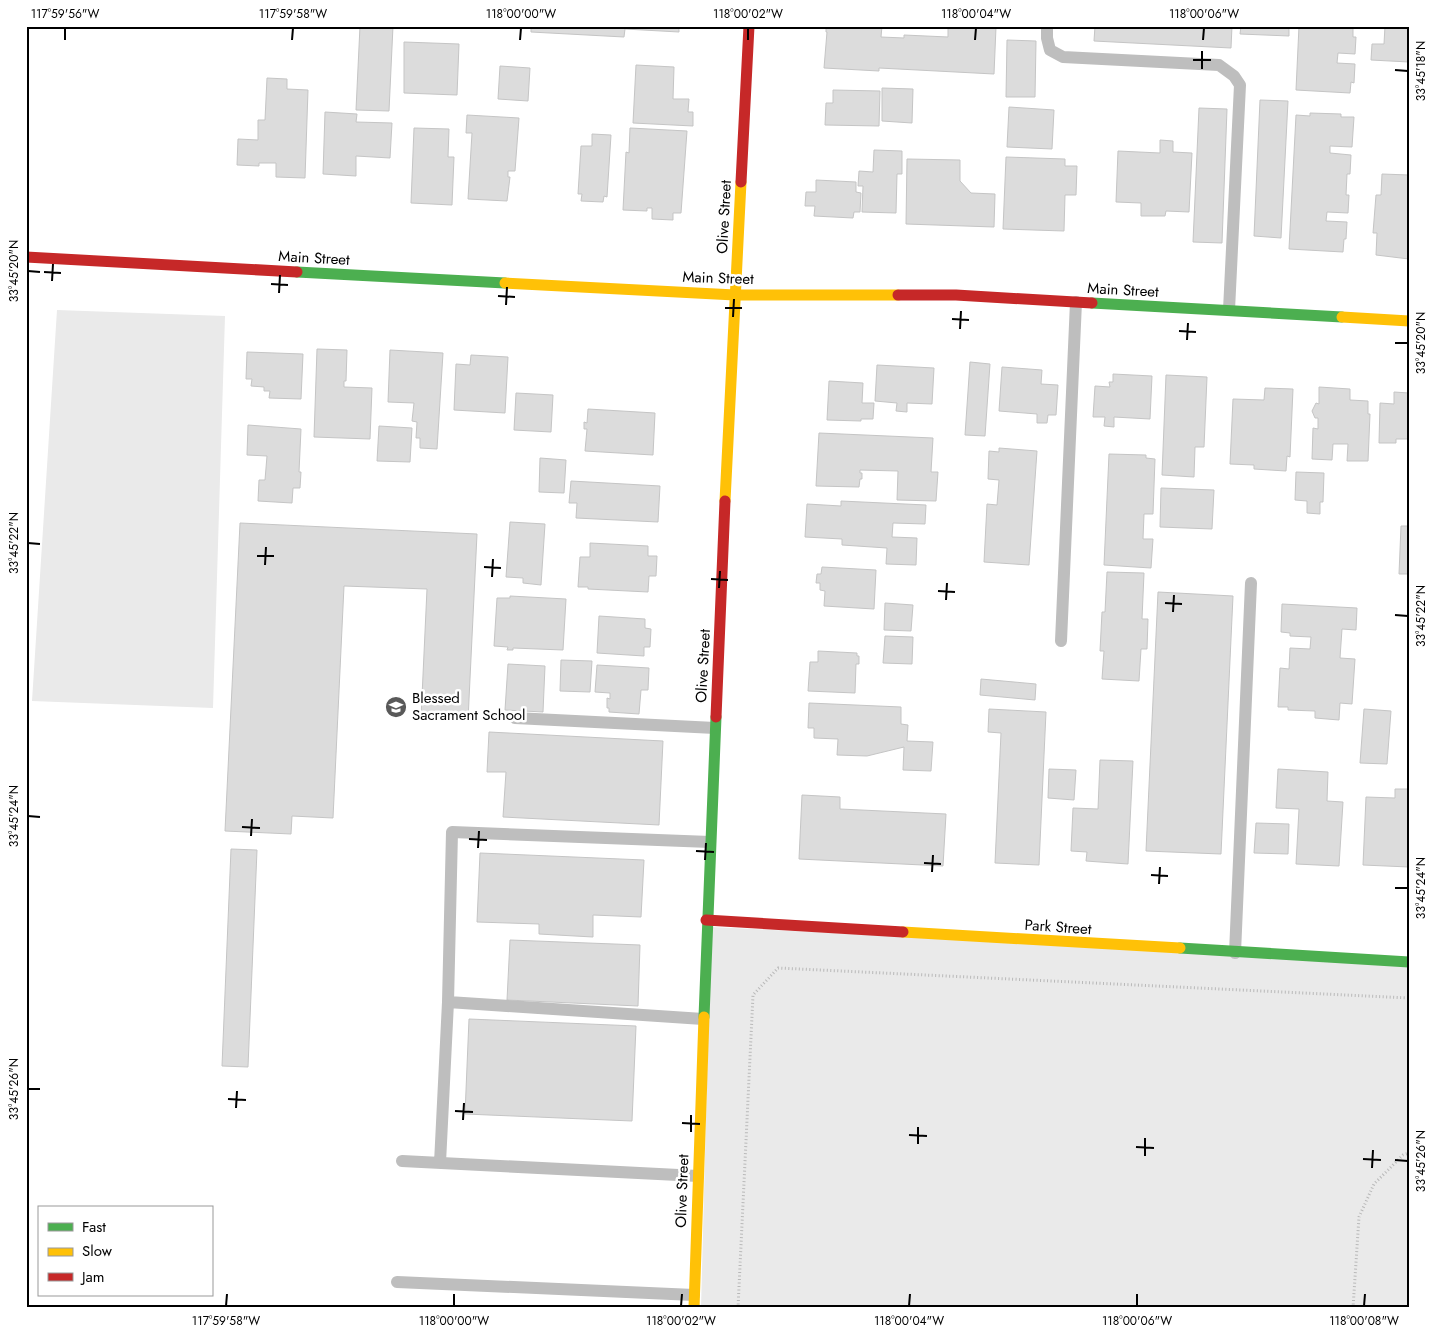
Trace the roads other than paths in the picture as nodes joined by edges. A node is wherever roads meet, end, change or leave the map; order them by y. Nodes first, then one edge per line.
1 (749, 26) edge
2 (1047, 26) edge
3 (26, 257) edge
4 (735, 295) junction
5 (1076, 302) junction
6 (1229, 310) junction
7 (1409, 321) edge
8 (1251, 582) dead end
9 (1062, 641) dead end
10 (515, 718) dead end
11 (715, 728) junction
12 (710, 842) junction
13 (706, 920) junction
14 (1235, 953) junction
15 (1409, 962) edge
16 (448, 1002) junction
17 (703, 1019) junction
18 (402, 1161) dead end
19 (440, 1163) junction
20 (698, 1176) junction
21 (397, 1282) dead end
22 (694, 1295) junction
23 (694, 1308) edge

1 - 4 street, Olive Street
2 - 6 lane
3 - 4 street, Main Street
4 - 5 street, Main Street
4 - 11 street, Olive Street
5 - 6 street, Main Street
5 - 9 lane
6 - 7 street, Main Street
8 - 14 lane
10 - 11 lane
11 - 12 street, Olive Street
12 - 13 street, Olive Street
12 - 16 lane
13 - 14 street, Park Street
13 - 17 street, Olive Street
14 - 15 street, Park Street
16 - 17 lane
16 - 19 lane
17 - 20 street, Olive Street
18 - 19 lane
19 - 20 lane
20 - 22 street, Olive Street
21 - 22 lane
22 - 23 street, Olive Street

